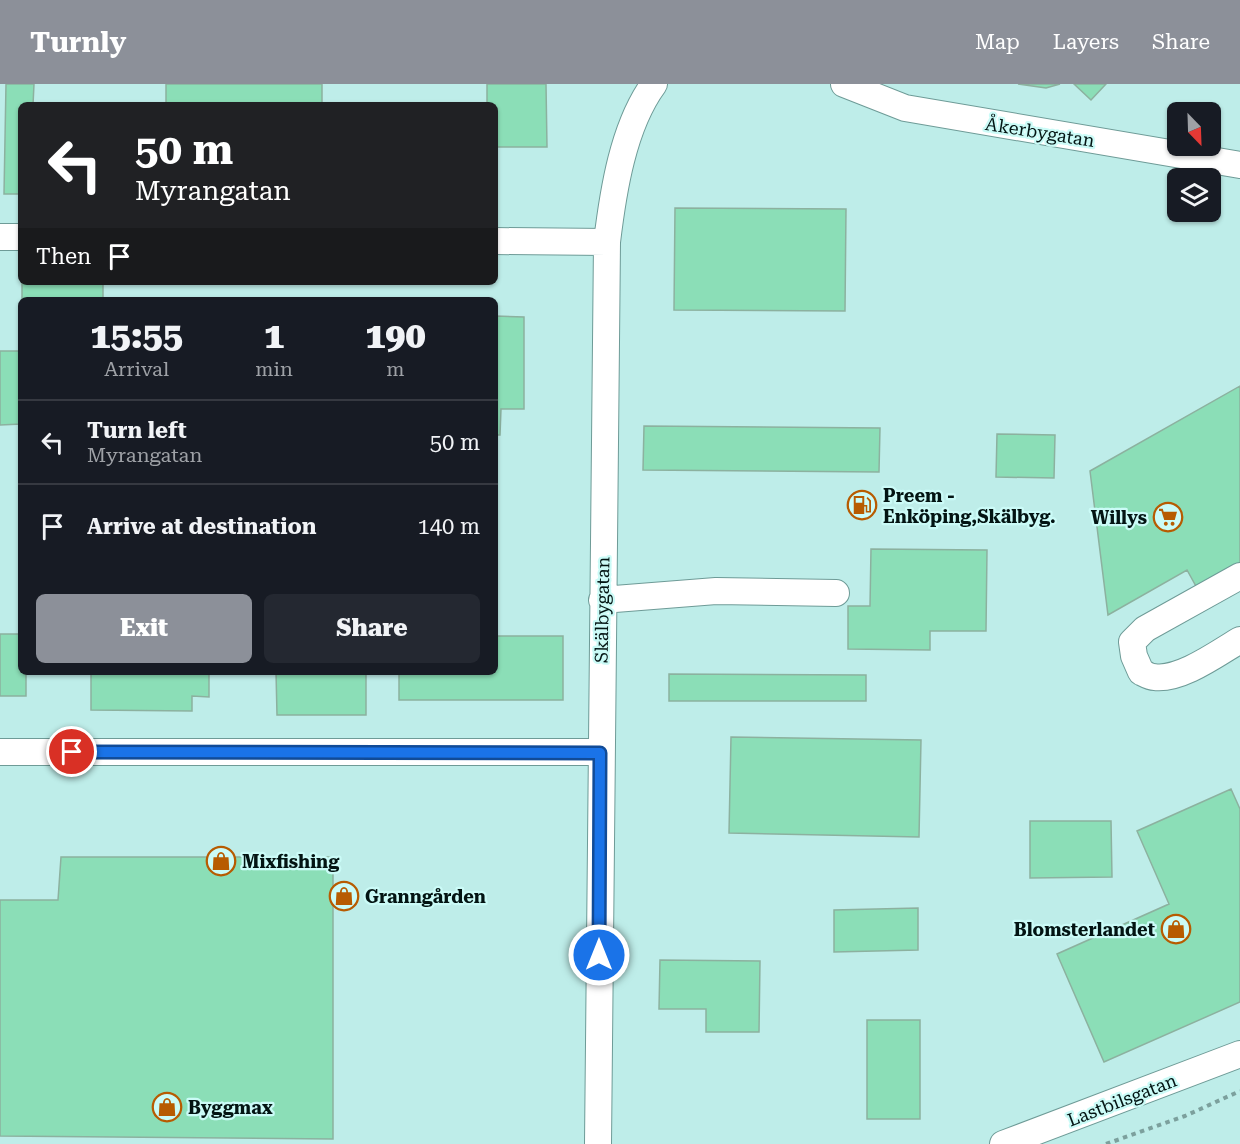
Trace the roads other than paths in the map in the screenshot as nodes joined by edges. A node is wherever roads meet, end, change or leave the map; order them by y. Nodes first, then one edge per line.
1 (654, 84) edge
2 (844, 84) edge
3 (1240, 165) edge
4 (0, 237) edge
5 (18, 237) edge
6 (498, 241) edge
7 (607, 242) junction
8 (1240, 576) edge
9 (836, 593) dead end
10 (602, 600) junction
11 (1240, 640) edge
12 (0, 752) edge
13 (600, 753) junction
14 (1240, 1054) edge
15 (1036, 1139) edge
16 (598, 1144) edge
17 (1003, 1144) edge

1 - 7 street, Skälbygatan
2 - 3 street, Åkerbygatan
4 - 5 street
6 - 7 street
7 - 10 street, Skälbygatan
8 - 11 street
9 - 10 street
10 - 13 street, Skälbygatan
12 - 13 street
13 - 16 street, Skälbygatan
14 - 15 street, Lastbilsgatan
15 - 17 street, Lastbilsgatan

